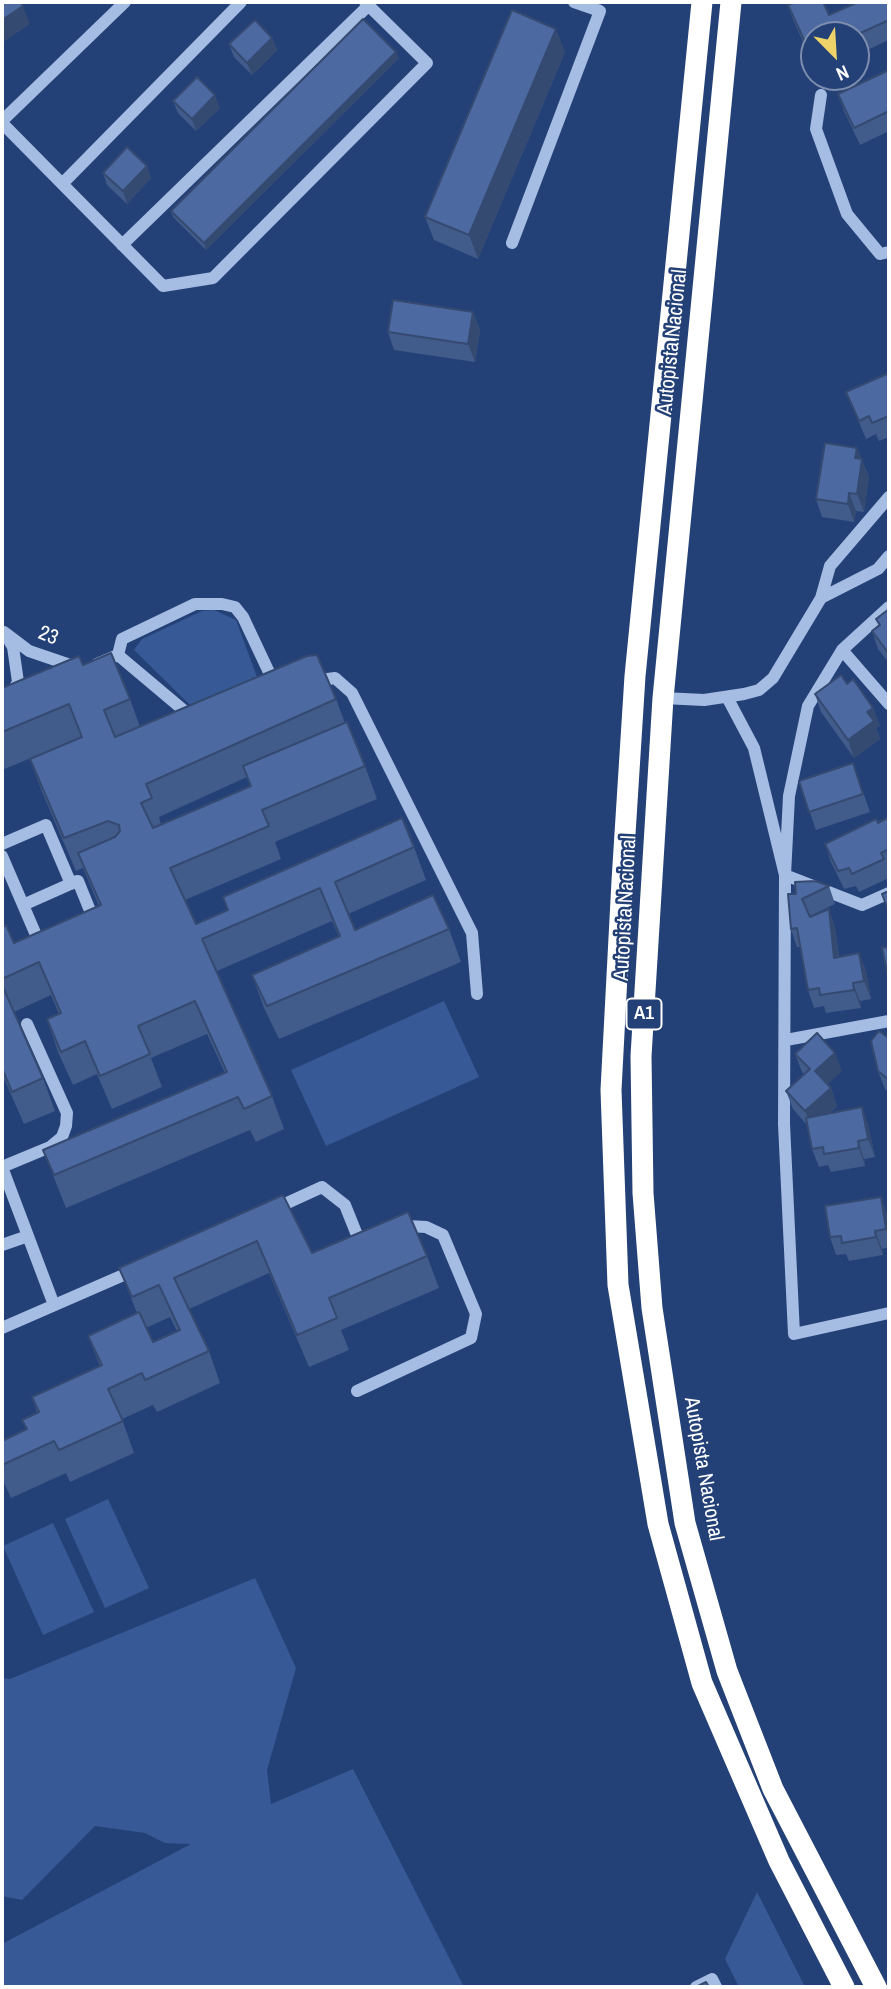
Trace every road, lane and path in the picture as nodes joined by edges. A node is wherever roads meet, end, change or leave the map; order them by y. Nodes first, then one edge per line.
1 (125, 2) edge
2 (241, 2) edge
3 (573, 2) edge
4 (702, 2) edge
5 (731, 2) edge
6 (367, 4) edge
7 (821, 95) dead end
8 (2, 122) edge
9 (62, 184) junction
10 (512, 243) dead end
11 (122, 245) junction
12 (889, 252) edge
13 (889, 497) edge
14 (889, 556) edge
15 (821, 598) junction
16 (889, 607) edge
17 (3, 631) edge
18 (842, 650) junction
19 (118, 655) junction
20 (82, 670) junction
21 (59, 681) edge
22 (25, 697) edge
23 (727, 697) junction
24 (663, 698) junction
25 (889, 704) edge
26 (3, 708) edge
27 (209, 717) edge
28 (2, 844) edge
29 (2, 856) edge
30 (785, 876) junction
31 (79, 881) junction
32 (889, 893) edge
33 (23, 905) junction
34 (477, 994) dead end
35 (889, 1021) edge
36 (27, 1024) dead end
37 (786, 1041) junction
38 (2, 1167) edge
39 (258, 1216) edge
40 (27, 1236) junction
41 (2, 1245) edge
42 (143, 1266) edge
43 (54, 1306) junction
44 (889, 1313) edge
45 (2, 1328) edge
46 (357, 1391) dead end
47 (696, 1987) edge
48 (716, 1987) edge
49 (844, 1987) edge
50 (876, 1987) edge

1 - 8 street
2 - 9 street
3 - 10 street
4 - 49 highway, Autopista Nacional / A1
5 - 24 highway, Autopista Nacional / A1
6 - 11 street
6 - 11 street
7 - 12 street
8 - 9 street
9 - 11 street
13 - 15 street
14 - 15 street
15 - 23 street
16 - 18 street
17 - 20 street, 23
17 - 26 street, 23
18 - 25 street
18 - 30 street
19 - 20 street
19 - 27 street
19 - 34 street
20 - 21 street
22 - 26 street
23 - 24 street
23 - 30 street
24 - 50 highway, Autopista Nacional / A1
28 - 31 street
29 - 33 street
30 - 32 street
30 - 37 street
31 - 33 street
31 - 33 street
35 - 37 street
36 - 38 street
37 - 44 street
38 - 40 street
39 - 46 street
40 - 41 street
40 - 43 street
42 - 43 street
43 - 45 street
47 - 48 street

